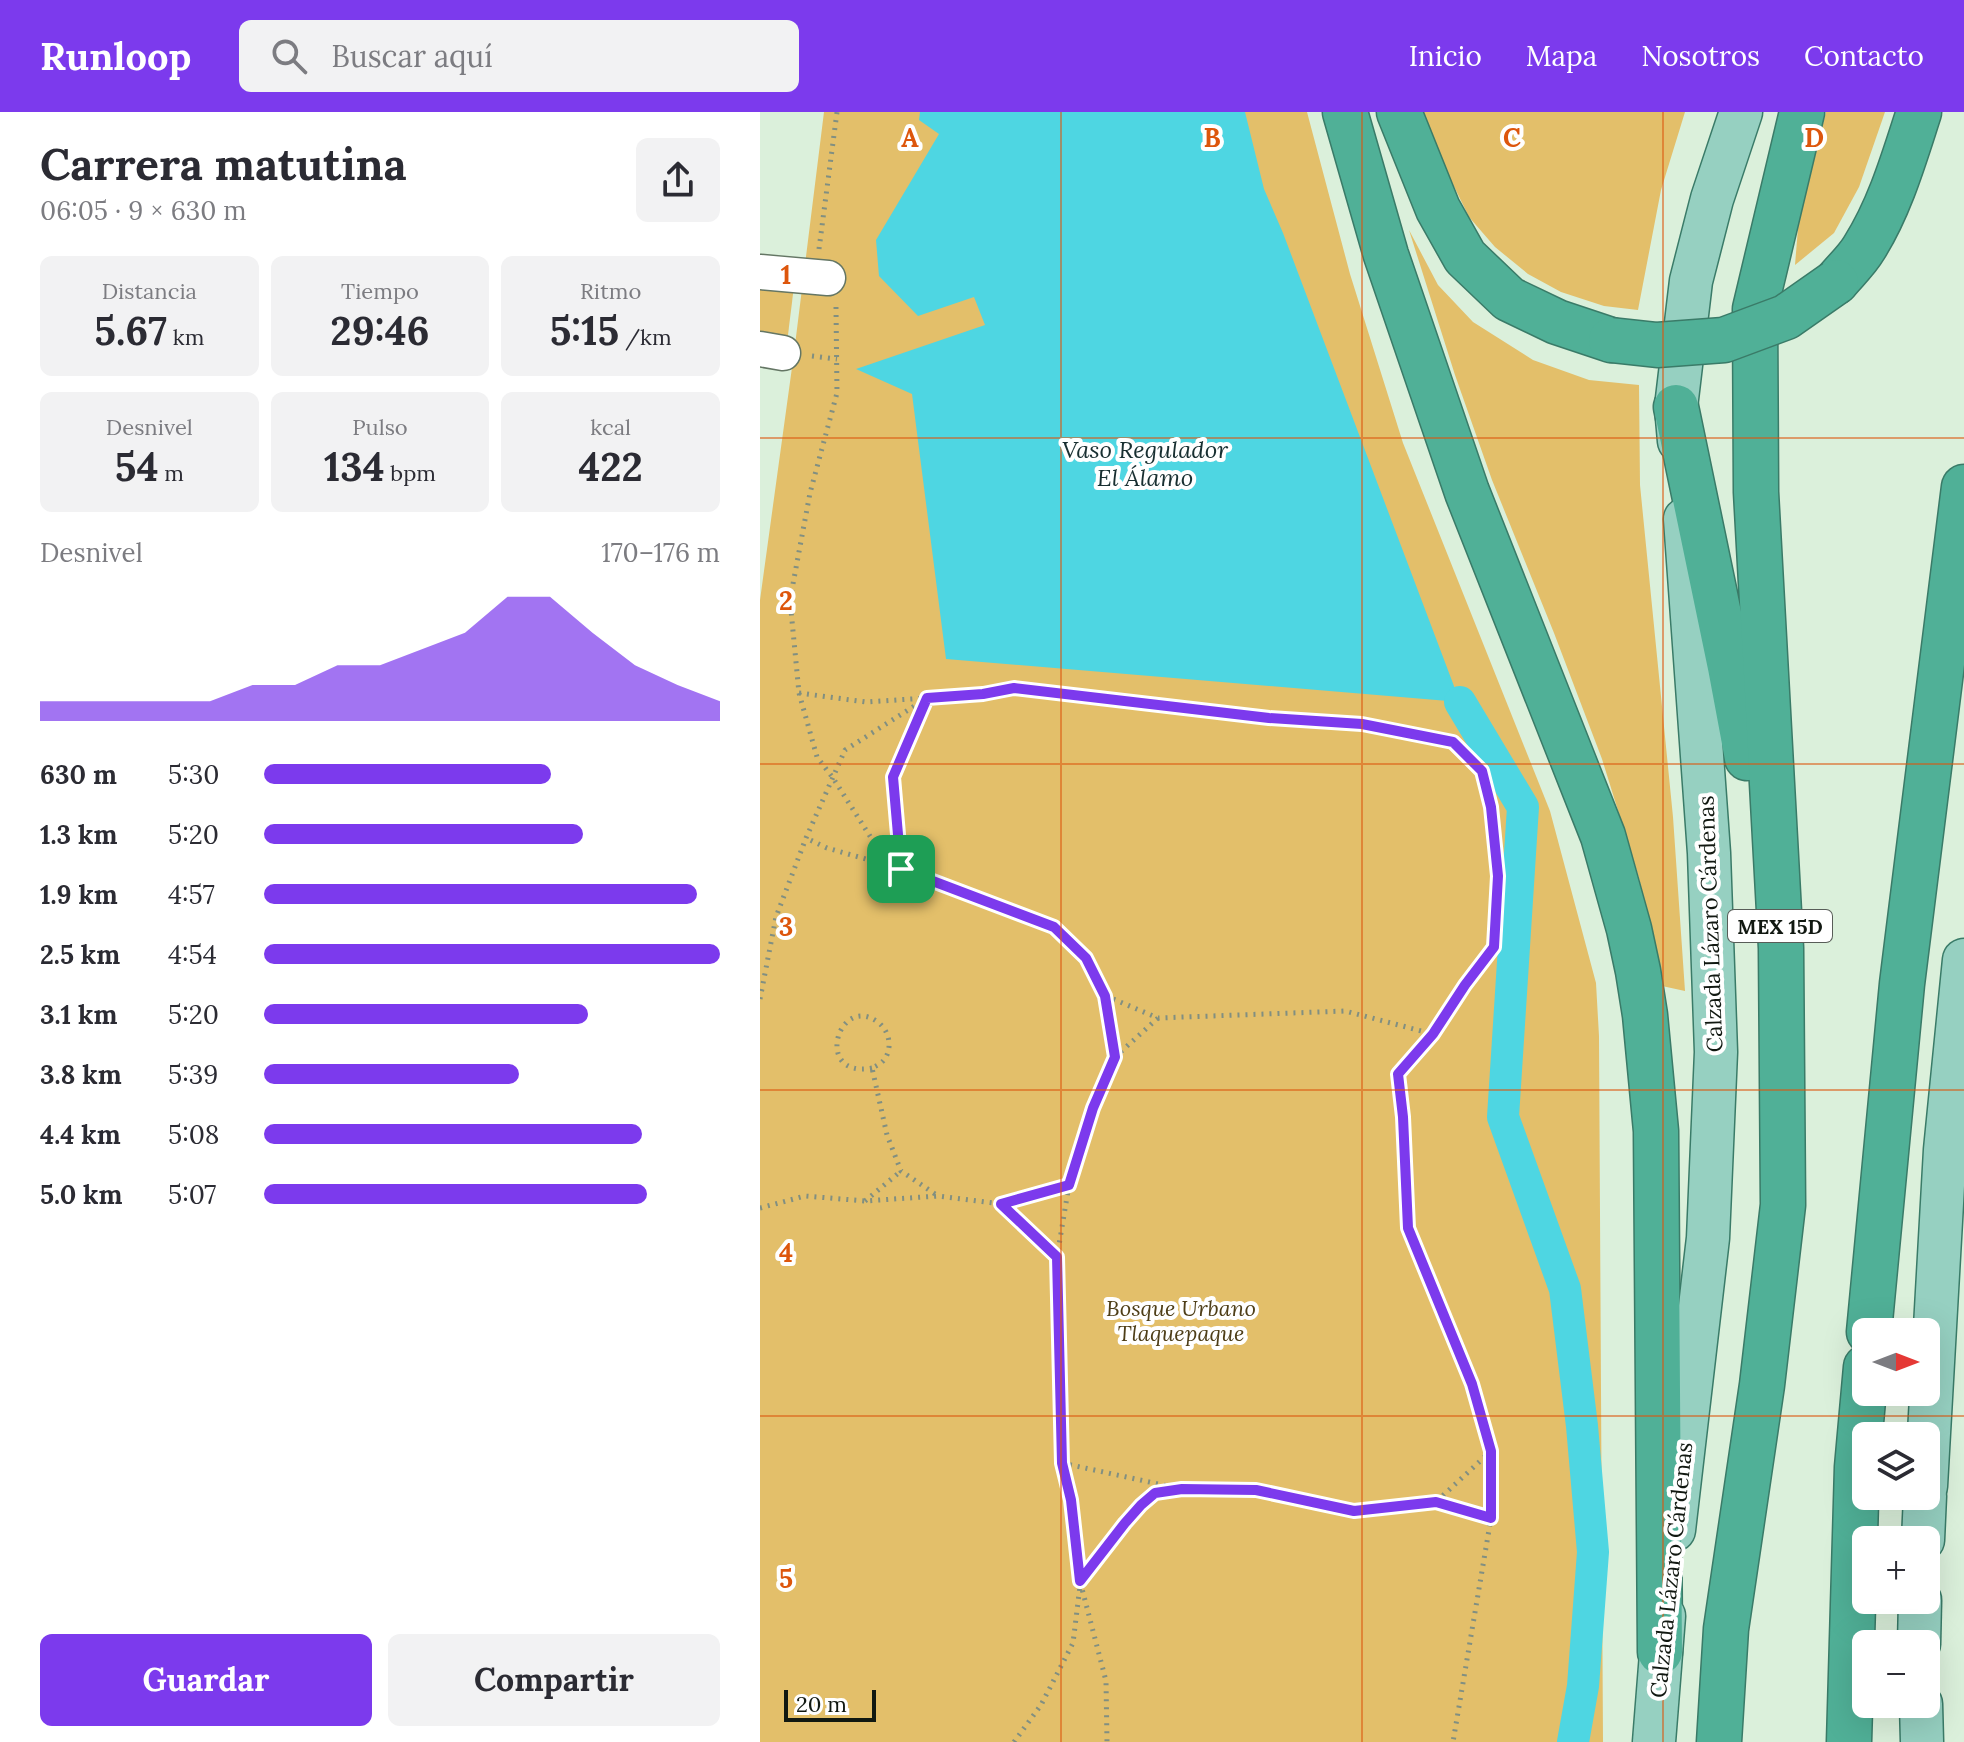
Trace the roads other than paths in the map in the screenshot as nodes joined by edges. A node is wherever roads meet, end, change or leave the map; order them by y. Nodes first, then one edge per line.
1 (1345, 112) edge
2 (1399, 112) edge
3 (1741, 112) edge
4 (1802, 112) edge
5 (1919, 112) edge
6 (776, 273) edge
7 (828, 278) dead end
8 (1676, 407) junction
9 (1964, 487) edge
10 (1781, 948) junction
11 (1964, 960) edge
12 (1870, 1318) edge
13 (1862, 1406) edge
14 (1930, 1422) edge
15 (1660, 1652) junction
16 (1921, 1718) edge
17 (1654, 1742) edge
18 (1719, 1742) edge
19 (1849, 1742) edge
20 (1922, 1742) edge

1 - 15 highway
2 - 5 highway, bridge
3 - 8 main road, Calzada Lázaro Cárdenas
4 - 10 highway, MEX 15D
6 - 7 lane
8 - 10 highway
8 - 15 main road, Calzada Lázaro Cárdenas
9 - 12 highway
10 - 18 highway, MEX 15D
11 - 14 main road
13 - 19 highway
15 - 17 main road, Calzada Lázaro Cárdenas
16 - 20 main road

